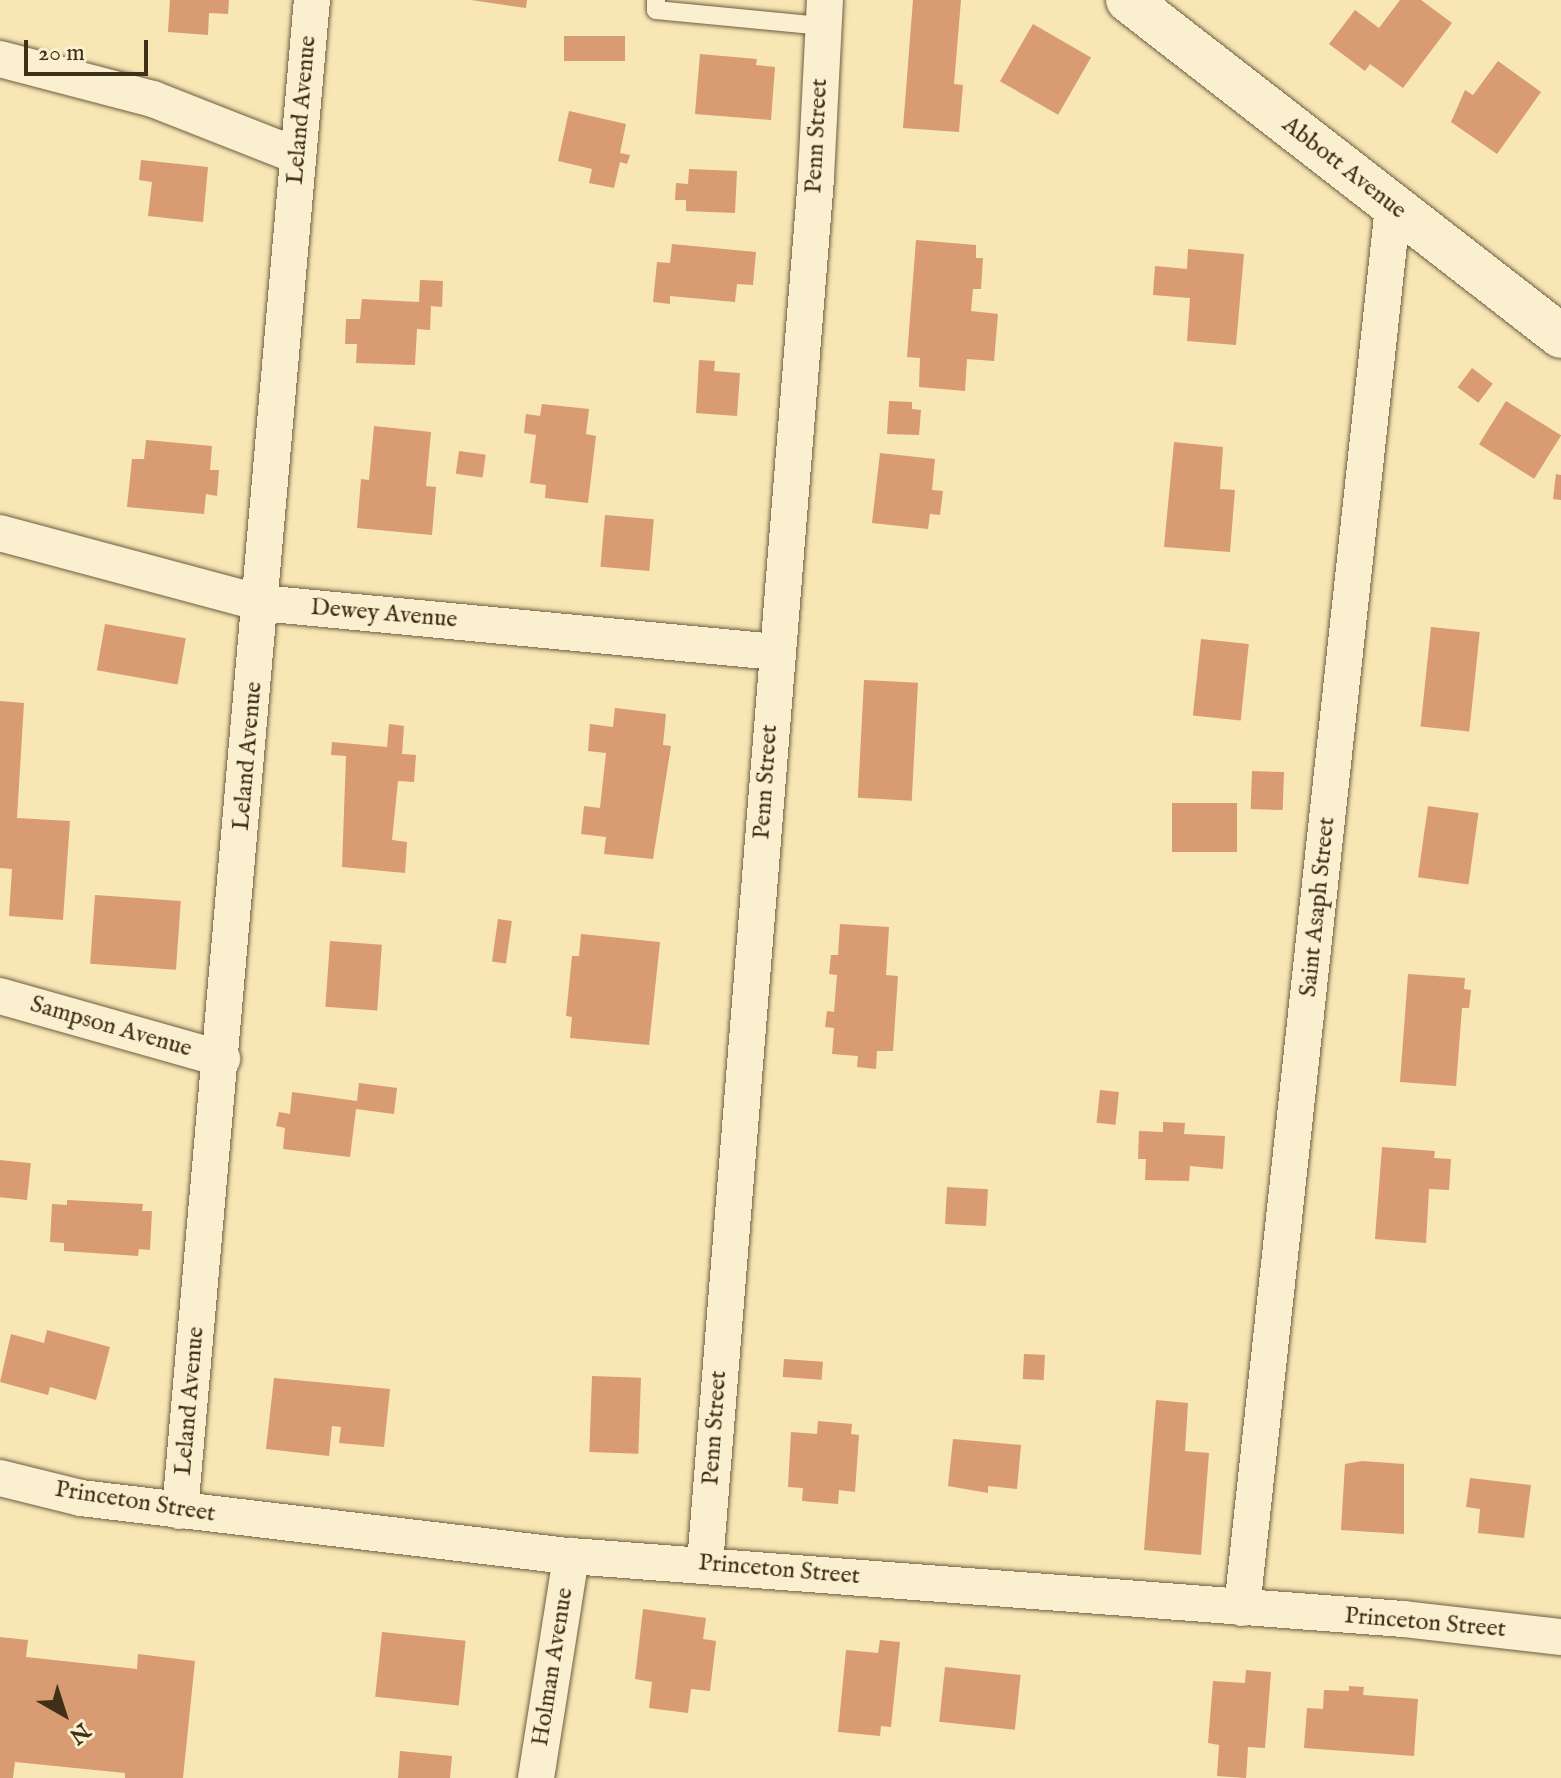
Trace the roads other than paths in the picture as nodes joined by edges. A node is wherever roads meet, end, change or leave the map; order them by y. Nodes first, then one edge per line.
1 (312, 0) edge
2 (656, 0) edge
3 (1128, 0) edge
4 (824, 13) edge
5 (0, 59) edge
6 (298, 156) junction
7 (1393, 206) junction
8 (1561, 336) edge
9 (0, 533) edge
10 (261, 603) junction
11 (776, 652) junction
12 (0, 996) edge
13 (222, 1059) junction
14 (0, 1478) edge
15 (180, 1511) junction
16 (571, 1556) junction
17 (705, 1564) junction
18 (1242, 1608) junction
19 (1561, 1637) edge
20 (536, 1778) edge

1 - 6 street, Leland Avenue
2 - 4 lane
3 - 7 main road, Abbott Avenue
4 - 11 street, Penn Street
5 - 6 street
6 - 10 street, Leland Avenue
7 - 8 main road, Abbott Avenue
7 - 18 street, Saint Asaph Street
9 - 10 street, Dewey Avenue
10 - 11 street, Dewey Avenue
10 - 13 street, Leland Avenue
11 - 17 street, Penn Street
12 - 13 street, Sampson Avenue
13 - 15 street, Leland Avenue
14 - 15 street, Princeton Street
15 - 16 street, Princeton Street
16 - 17 street, Princeton Street
16 - 20 street, Holman Avenue
17 - 18 street, Princeton Street
18 - 19 street, Princeton Street

